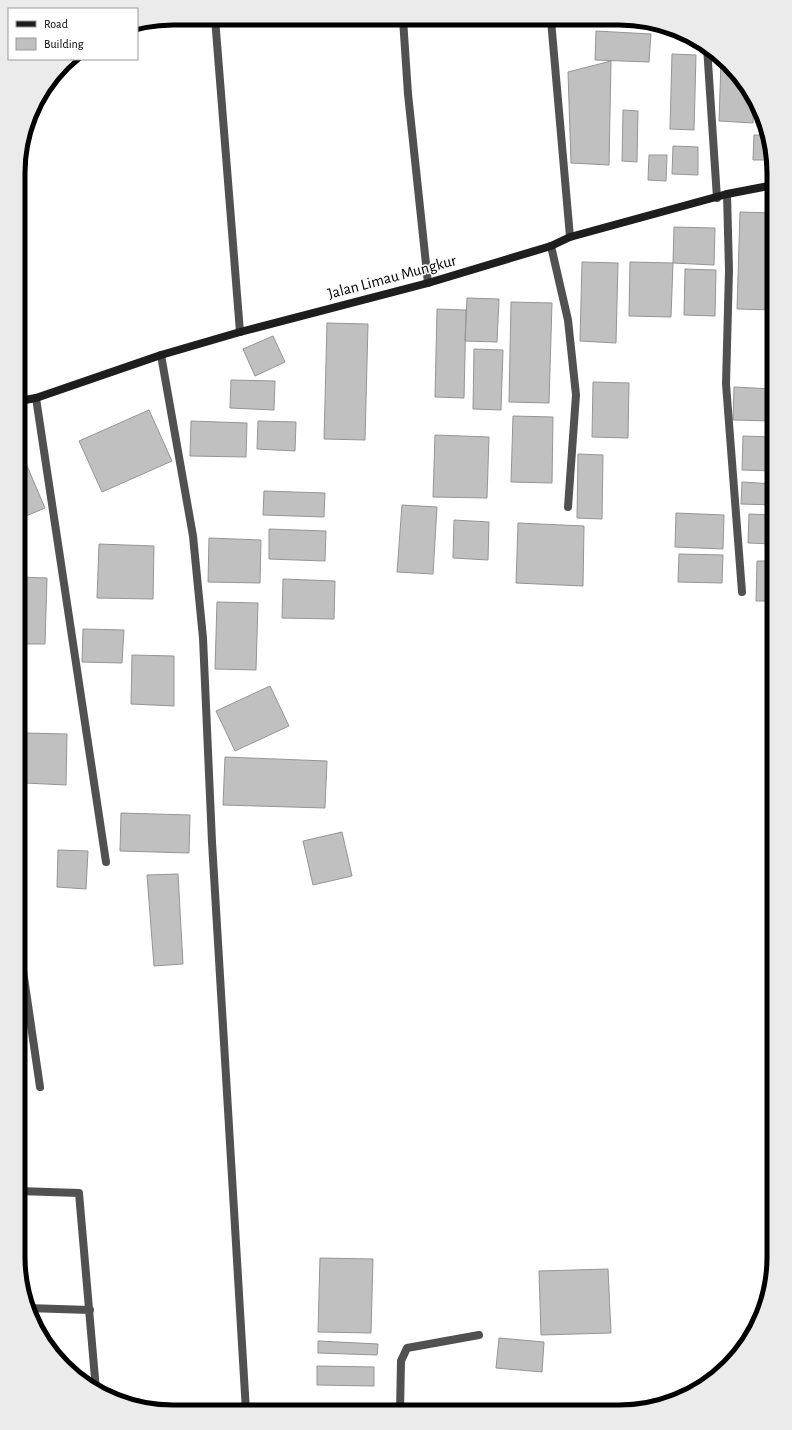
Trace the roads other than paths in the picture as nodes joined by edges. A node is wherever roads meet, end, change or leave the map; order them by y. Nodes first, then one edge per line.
1 (216, 25) edge
2 (403, 25) edge
3 (551, 25) edge
4 (708, 55) edge
5 (767, 186) edge
6 (727, 194) junction
7 (717, 198) junction
8 (570, 237) junction
9 (551, 246) junction
10 (428, 283) junction
11 (240, 332) junction
12 (161, 355) junction
13 (36, 398) junction
14 (25, 400) edge
15 (568, 507) dead end
16 (742, 592) dead end
17 (106, 862) dead end
18 (25, 984) edge
19 (40, 1087) dead end
20 (25, 1191) edge
21 (34, 1308) edge
22 (90, 1310) junction
23 (479, 1335) dead end
24 (95, 1383) edge
25 (246, 1405) edge
26 (400, 1405) edge

1 - 11 street
2 - 10 street
3 - 8 street
4 - 7 street
5 - 6 street, Jalan Limau Mungkur
6 - 7 street, Jalan Limau Mungkur
6 - 16 street
7 - 8 street, Jalan Limau Mungkur
8 - 9 street, Jalan Limau Mungkur
9 - 10 street, Jalan Limau Mungkur
9 - 15 street
10 - 11 street, Jalan Limau Mungkur
11 - 12 street, Jalan Limau Mungkur
12 - 13 street, Jalan Limau Mungkur
12 - 25 street
13 - 14 street, Jalan Limau Mungkur
13 - 17 street
18 - 19 street
20 - 22 street
21 - 22 street
22 - 24 street
23 - 26 street

